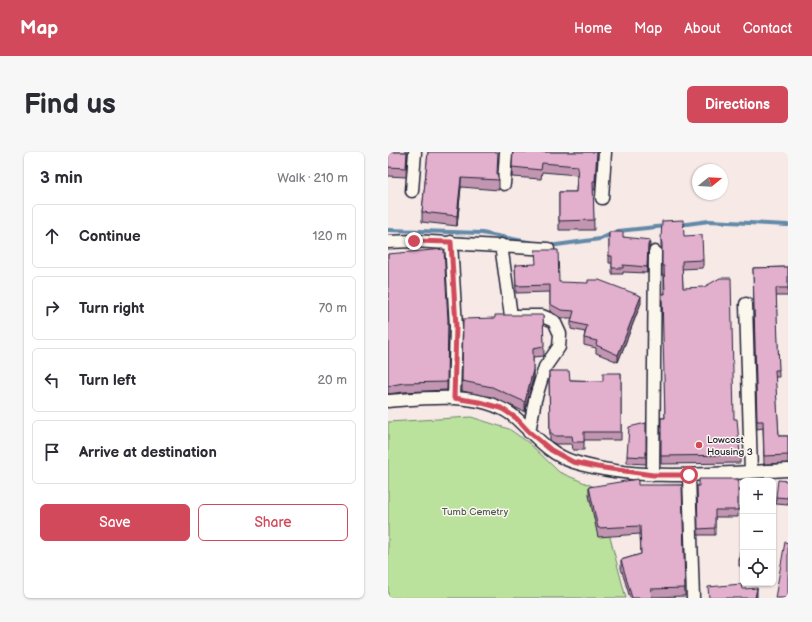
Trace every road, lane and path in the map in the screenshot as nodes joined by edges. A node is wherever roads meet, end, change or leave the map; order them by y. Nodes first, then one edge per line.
1 (415, 152) edge
2 (506, 152) edge
3 (604, 152) edge
4 (504, 184) dead end
5 (412, 191) dead end
6 (602, 198) dead end
7 (388, 242) edge
8 (451, 242) junction
9 (501, 245) junction
10 (548, 249) edge
11 (655, 252) dead end
12 (746, 304) dead end
13 (454, 398) junction
14 (388, 401) edge
15 (529, 432) junction
16 (788, 470) edge
17 (751, 472) junction
18 (653, 475) junction
19 (689, 475) junction
20 (693, 598) edge

1 - 5 street
2 - 4 street
3 - 6 street
7 - 8 street
8 - 9 street
8 - 13 street
9 - 10 street
9 - 15 street
11 - 18 street
12 - 17 street
13 - 14 street
13 - 15 street
15 - 18 street
16 - 17 street
17 - 19 street
18 - 19 street
19 - 20 street

